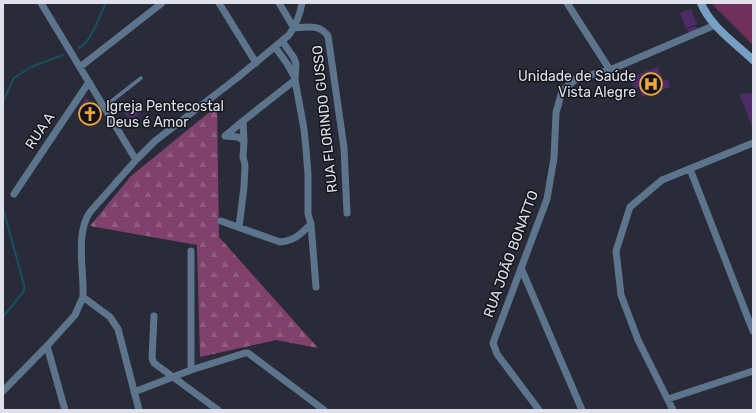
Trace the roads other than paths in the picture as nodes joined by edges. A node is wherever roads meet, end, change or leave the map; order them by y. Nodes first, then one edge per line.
1 (41, 3) edge
2 (162, 3) edge
3 (219, 3) edge
4 (279, 3) edge
5 (309, 3) edge
6 (566, 3) edge
7 (701, 3) edge
8 (302, 5) edge
9 (715, 25) junction
10 (294, 28) junction
11 (282, 41) junction
12 (275, 47) junction
13 (753, 60) edge
14 (256, 62) junction
15 (80, 67) junction
16 (610, 70) junction
17 (141, 78) dead end
18 (296, 80) junction
19 (89, 82) junction
20 (104, 107) junction
21 (243, 121) junction
22 (244, 141) junction
23 (753, 143) edge
24 (136, 160) junction
25 (690, 169) junction
26 (14, 194) dead end
27 (347, 213) dead end
28 (221, 221) dead end
29 (311, 224) junction
30 (238, 228) junction
31 (191, 251) dead end
32 (521, 268) junction
33 (316, 288) dead end
34 (83, 297) junction
35 (154, 316) dead end
36 (753, 331) edge
37 (47, 346) junction
38 (191, 370) junction
39 (753, 371) edge
40 (173, 378) junction
41 (3, 391) edge
42 (134, 392) junction
43 (668, 399) junction
44 (65, 410) edge
45 (139, 410) edge
46 (218, 410) edge
47 (324, 410) edge
48 (539, 410) edge
49 (582, 410) edge
50 (673, 410) edge

1 - 15 street
2 - 15 street
3 - 14 street
4 - 10 street
5 - 8 street
6 - 16 street
7 - 9 main road
8 - 10 street
9 - 13 main road
9 - 16 street
10 - 11 street
10 - 27 street, RUA FLORINDO GUSSO
11 - 12 street
11 - 18 street
12 - 14 street
12 - 18 street
14 - 24 street
15 - 19 street
16 - 32 street, RUA JOÃO BONATTO
17 - 20 lane
18 - 21 street
18 - 29 street
19 - 20 street
19 - 26 street, RUA A
20 - 24 street
21 - 22 street
21 - 22 street
22 - 30 street
23 - 25 street
24 - 34 street
25 - 36 street
25 - 43 street
28 - 30 street
29 - 30 street
29 - 33 street
31 - 38 street
32 - 48 street, RUA JOÃO BONATTO
32 - 49 street
34 - 37 street
34 - 42 street
35 - 40 street
37 - 41 street
37 - 44 street
38 - 40 street
38 - 47 street
39 - 43 street
40 - 42 street
40 - 46 street
42 - 45 street
43 - 50 street

